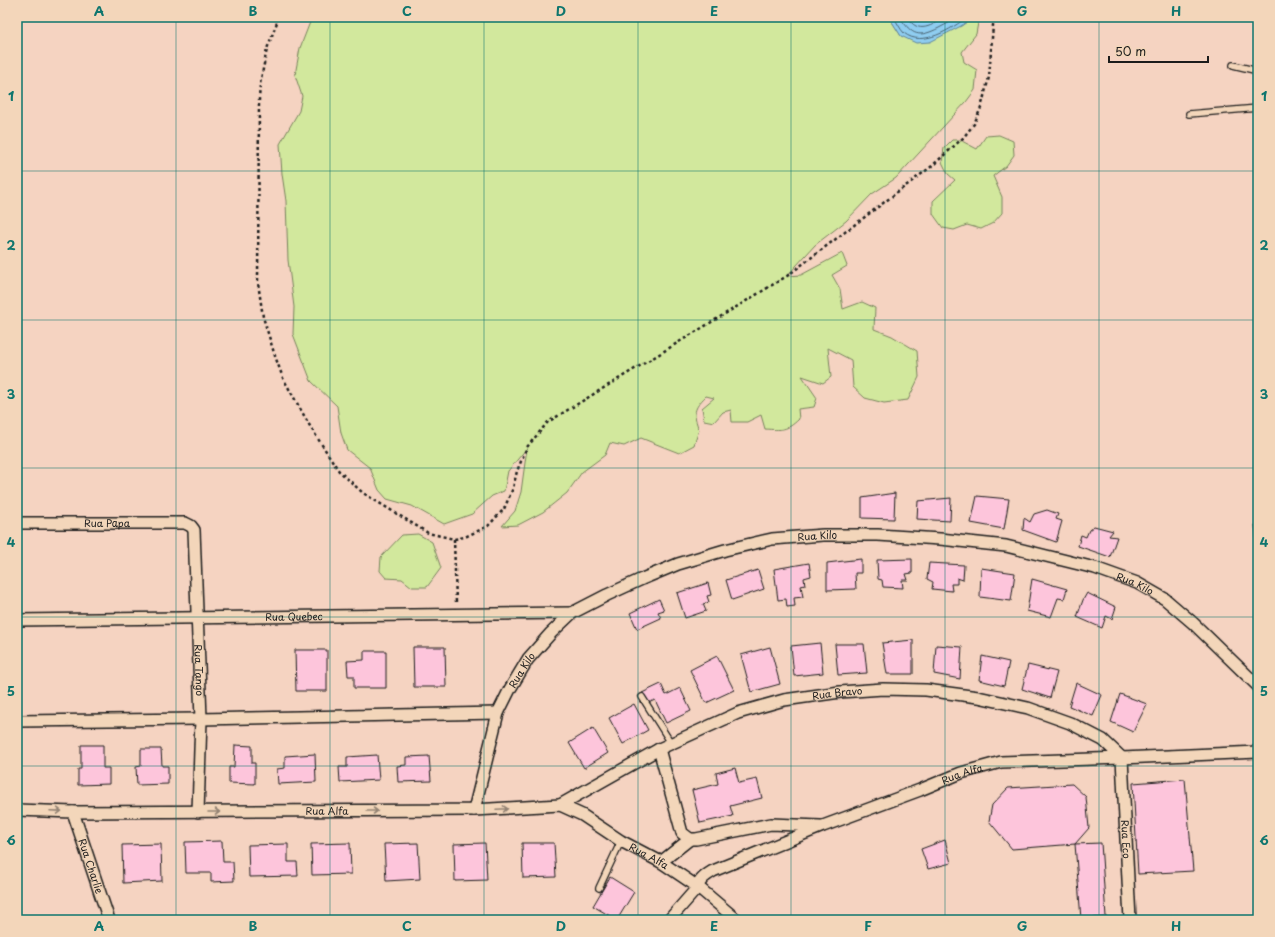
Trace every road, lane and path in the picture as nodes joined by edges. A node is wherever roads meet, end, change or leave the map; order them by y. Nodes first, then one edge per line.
1 (280, 17) edge
2 (996, 17) edge
3 (1233, 65) dead end
4 (1258, 71) edge
5 (1258, 108) edge
6 (1189, 114) dead end
7 (17, 523) edge
8 (194, 530) joint
9 (454, 539) junction
10 (572, 613) junction
11 (456, 615) junction
12 (198, 617) junction
13 (17, 620) edge
14 (1258, 686) edge
15 (642, 697) dead end
16 (498, 713) junction
17 (201, 719) junction
18 (17, 721) edge
19 (671, 744) junction
20 (659, 749) junction
21 (1258, 752) edge
22 (1122, 758) junction
23 (560, 805) junction
24 (17, 810) edge
25 (474, 810) junction
26 (73, 812) junction
27 (198, 812) junction
28 (823, 826) junction
29 (690, 839) junction
30 (621, 841) junction
31 (661, 862) junction
32 (698, 887) junction
33 (599, 888) dead end
34 (109, 920) edge
35 (669, 920) edge
36 (737, 920) edge
37 (1130, 920) edge

1 - 9 path
2 - 9 path
3 - 4 lane
5 - 6 lane
7 - 8 street, Rua Papa
8 - 12 street, Rua Tango
9 - 11 path
10 - 11 street, Rua Quebec
10 - 14 street, Rua Kilo
10 - 16 street, Rua Kilo
11 - 12 street, Rua Quebec
12 - 13 street, Rua Quebec
12 - 17 street, Rua Tango
15 - 19 lane
16 - 17 street
16 - 25 street, Rua Kilo
17 - 18 street
17 - 27 street, Rua Tango
19 - 20 street, Rua Bravo
19 - 22 street, Rua Bravo
20 - 23 street, Rua Bravo
20 - 29 street
21 - 22 street, Rua Alfa
22 - 28 street, Rua Alfa
22 - 37 street, Rua Eco
25 -> 23 street, Rua Alfa
23 - 30 street, Rua Alfa
24 -> 26 street, Rua Alfa
27 -> 25 street, Rua Alfa
26 - 27 street, Rua Alfa
26 - 34 street, Rua Charlie
28 - 29 street
28 - 32 street, Rua Alfa
29 - 31 street
30 - 31 street, Rua Alfa
30 - 33 lane
31 - 32 street, Rua Alfa
32 - 35 street
32 - 36 street

